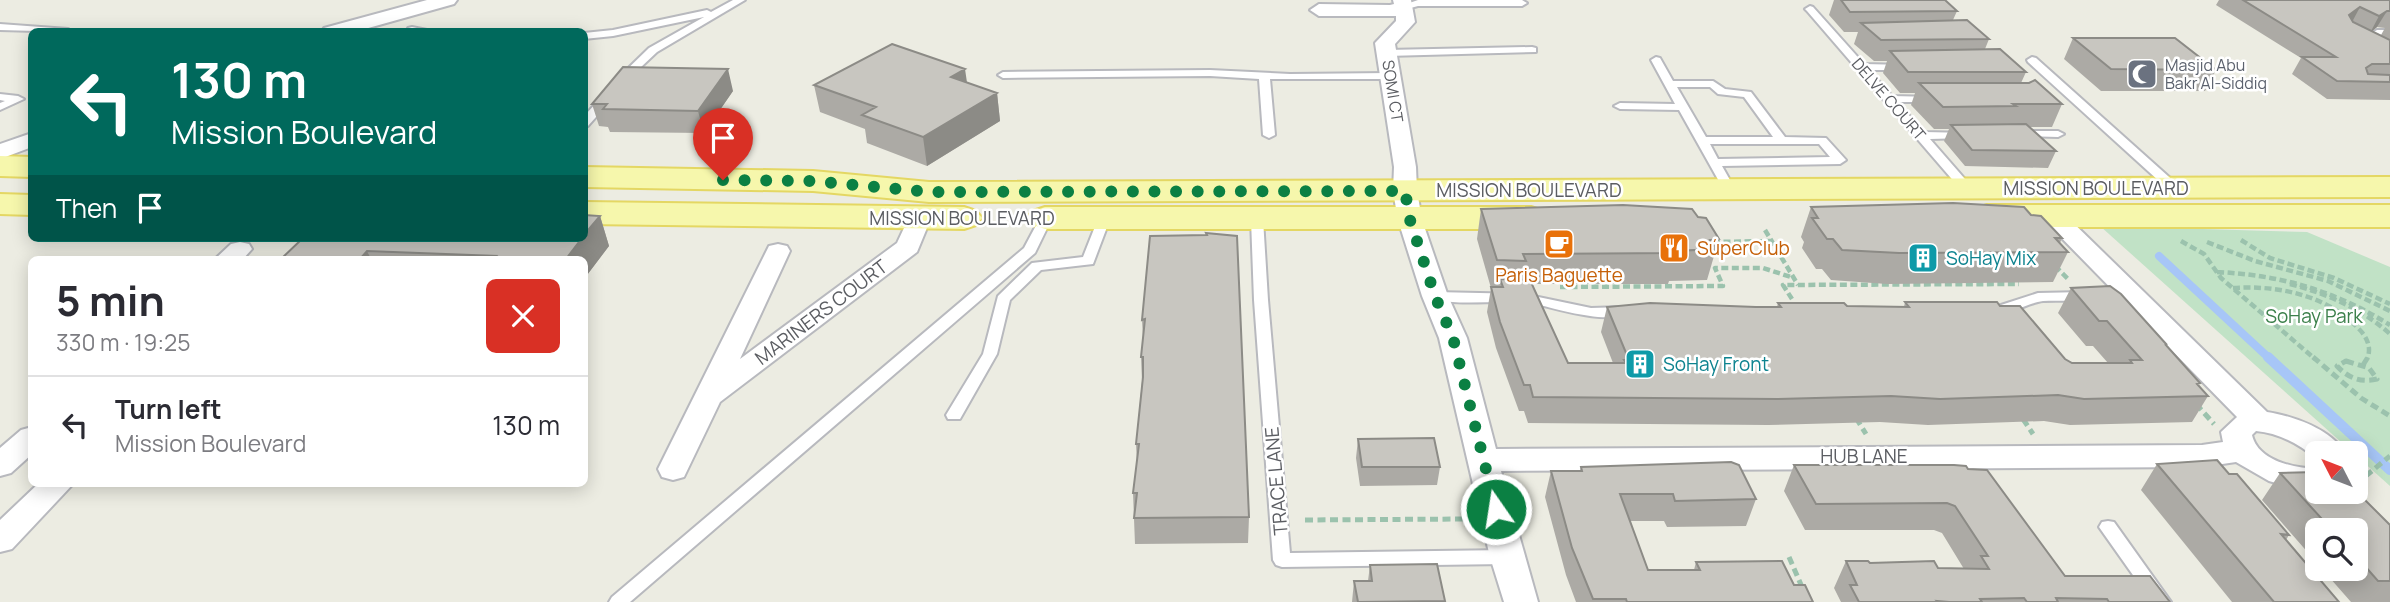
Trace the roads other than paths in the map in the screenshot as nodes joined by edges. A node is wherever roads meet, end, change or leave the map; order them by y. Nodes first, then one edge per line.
1 (448, 0) edge
2 (740, 0) edge
3 (1522, 3) dead end
4 (1402, 4) edge
5 (1823, 9) dead end
6 (722, 10) junction
7 (1319, 10) dead end
8 (0, 27) edge
9 (346, 28) edge
10 (28, 29) edge
11 (2390, 33) edge
12 (2370, 35) joint
13 (588, 36) edge
14 (1835, 38) junction
15 (1849, 38) dead end
16 (1532, 50) dead end
17 (1387, 53) junction
18 (2390, 55) edge
19 (1656, 60) dead end
20 (2032, 60) dead end
21 (1861, 67) junction
22 (1912, 67) edge
23 (1003, 75) dead end
24 (1264, 75) junction
25 (1390, 75) junction
26 (1670, 84) junction
27 (0, 97) edge
28 (1889, 99) junction
29 (1941, 99) edge
30 (1620, 106) dead end
31 (0, 107) edge
32 (1683, 107) junction
33 (588, 119) edge
34 (28, 122) edge
35 (0, 132) edge
36 (2058, 134) dead end
37 (1269, 135) dead end
38 (1983, 135) edge
39 (2008, 135) edge
40 (1921, 136) junction
41 (28, 141) edge
42 (1702, 141) junction
43 (1782, 141) junction
44 (0, 152) edge
45 (0, 166) edge
46 (28, 167) edge
47 (1722, 176) junction
48 (588, 177) edge
49 (2390, 187) edge
50 (2174, 188) junction
51 (1967, 189) junction
52 (0, 204) edge
53 (28, 205) edge
54 (1407, 205) junction
55 (588, 213) edge
56 (2053, 216) junction
57 (2390, 216) edge
58 (919, 218) junction
59 (1046, 218) junction
60 (1104, 219) junction
61 (1257, 219) junction
62 (778, 251) dead end
63 (2131, 294) junction
64 (1435, 296) junction
65 (1980, 309) edge
66 (1642, 311) edge
67 (709, 396) junction
68 (954, 415) dead end
69 (2259, 422) junction
70 (28, 440) edge
71 (2313, 441) edge
72 (2243, 450) junction
73 (1484, 460) junction
74 (0, 465) edge
75 (673, 468) dead end
76 (2305, 479) edge
77 (54, 487) edge
78 (2108, 527) dead end
79 (0, 540) edge
80 (1507, 557) junction
81 (618, 602) edge
82 (1521, 602) edge
83 (2162, 602) edge

1 - 9 street
2 - 6 lane
3 - 4 lane
4 - 7 street
4 - 17 street, SOMI CT
5 - 14 lane, DELVE COURT
6 - 13 lane
6 - 33 lane
8 - 10 lane
11 - 12 lane
12 - 18 street
14 - 15 lane
14 - 21 lane, DELVE COURT
16 - 17 lane
17 - 25 street, SOMI CT
19 - 26 lane
20 - 50 lane
21 - 22 lane
21 - 28 lane, DELVE COURT
23 - 24 lane
24 - 25 lane
24 - 37 lane
25 - 54 street, SOMI CT
26 - 32 lane
26 - 43 lane
27 - 31 lane
28 - 29 lane
28 - 40 lane, DELVE COURT
30 - 32 lane
32 - 42 lane
34 - 35 street
36 - 39 lane
38 - 40 lane
40 - 51 lane, DELVE COURT
41 - 44 street
42 - 43 lane
42 - 47 lane
43 - 47 lane
45 - 46 main road
47 - 51 main road, MISSION BOULEVARD
47 - 54 main road, MISSION BOULEVARD
48 - 54 main road, MISSION BOULEVARD
49 - 50 main road, MISSION BOULEVARD
50 - 51 main road, MISSION BOULEVARD
52 - 53 main road
54 - 56 main road, MISSION BOULEVARD
54 - 61 main road, MISSION BOULEVARD
54 - 64 street, SOMI CT
55 - 58 main road, MISSION BOULEVARD
56 - 57 main road, MISSION BOULEVARD
56 - 63 street
58 - 59 main road, MISSION BOULEVARD
58 - 67 street, MARINERS COURT
59 - 60 main road, MISSION BOULEVARD
59 - 81 lane
60 - 61 main road, MISSION BOULEVARD
60 - 68 lane
61 - 80 lane, TRACE LANE
62 - 67 street, MARINERS COURT
63 - 65 lane
63 - 69 street
64 - 66 lane
64 - 73 street, SOMI CT
67 - 75 street, MARINERS COURT
69 - 71 street
69 - 72 street
70 - 74 street
72 - 73 street, HUB LANE
72 - 76 street
73 - 80 street, SOMI CT
77 - 79 street
78 - 83 lane
80 - 82 street, SOMI CT

